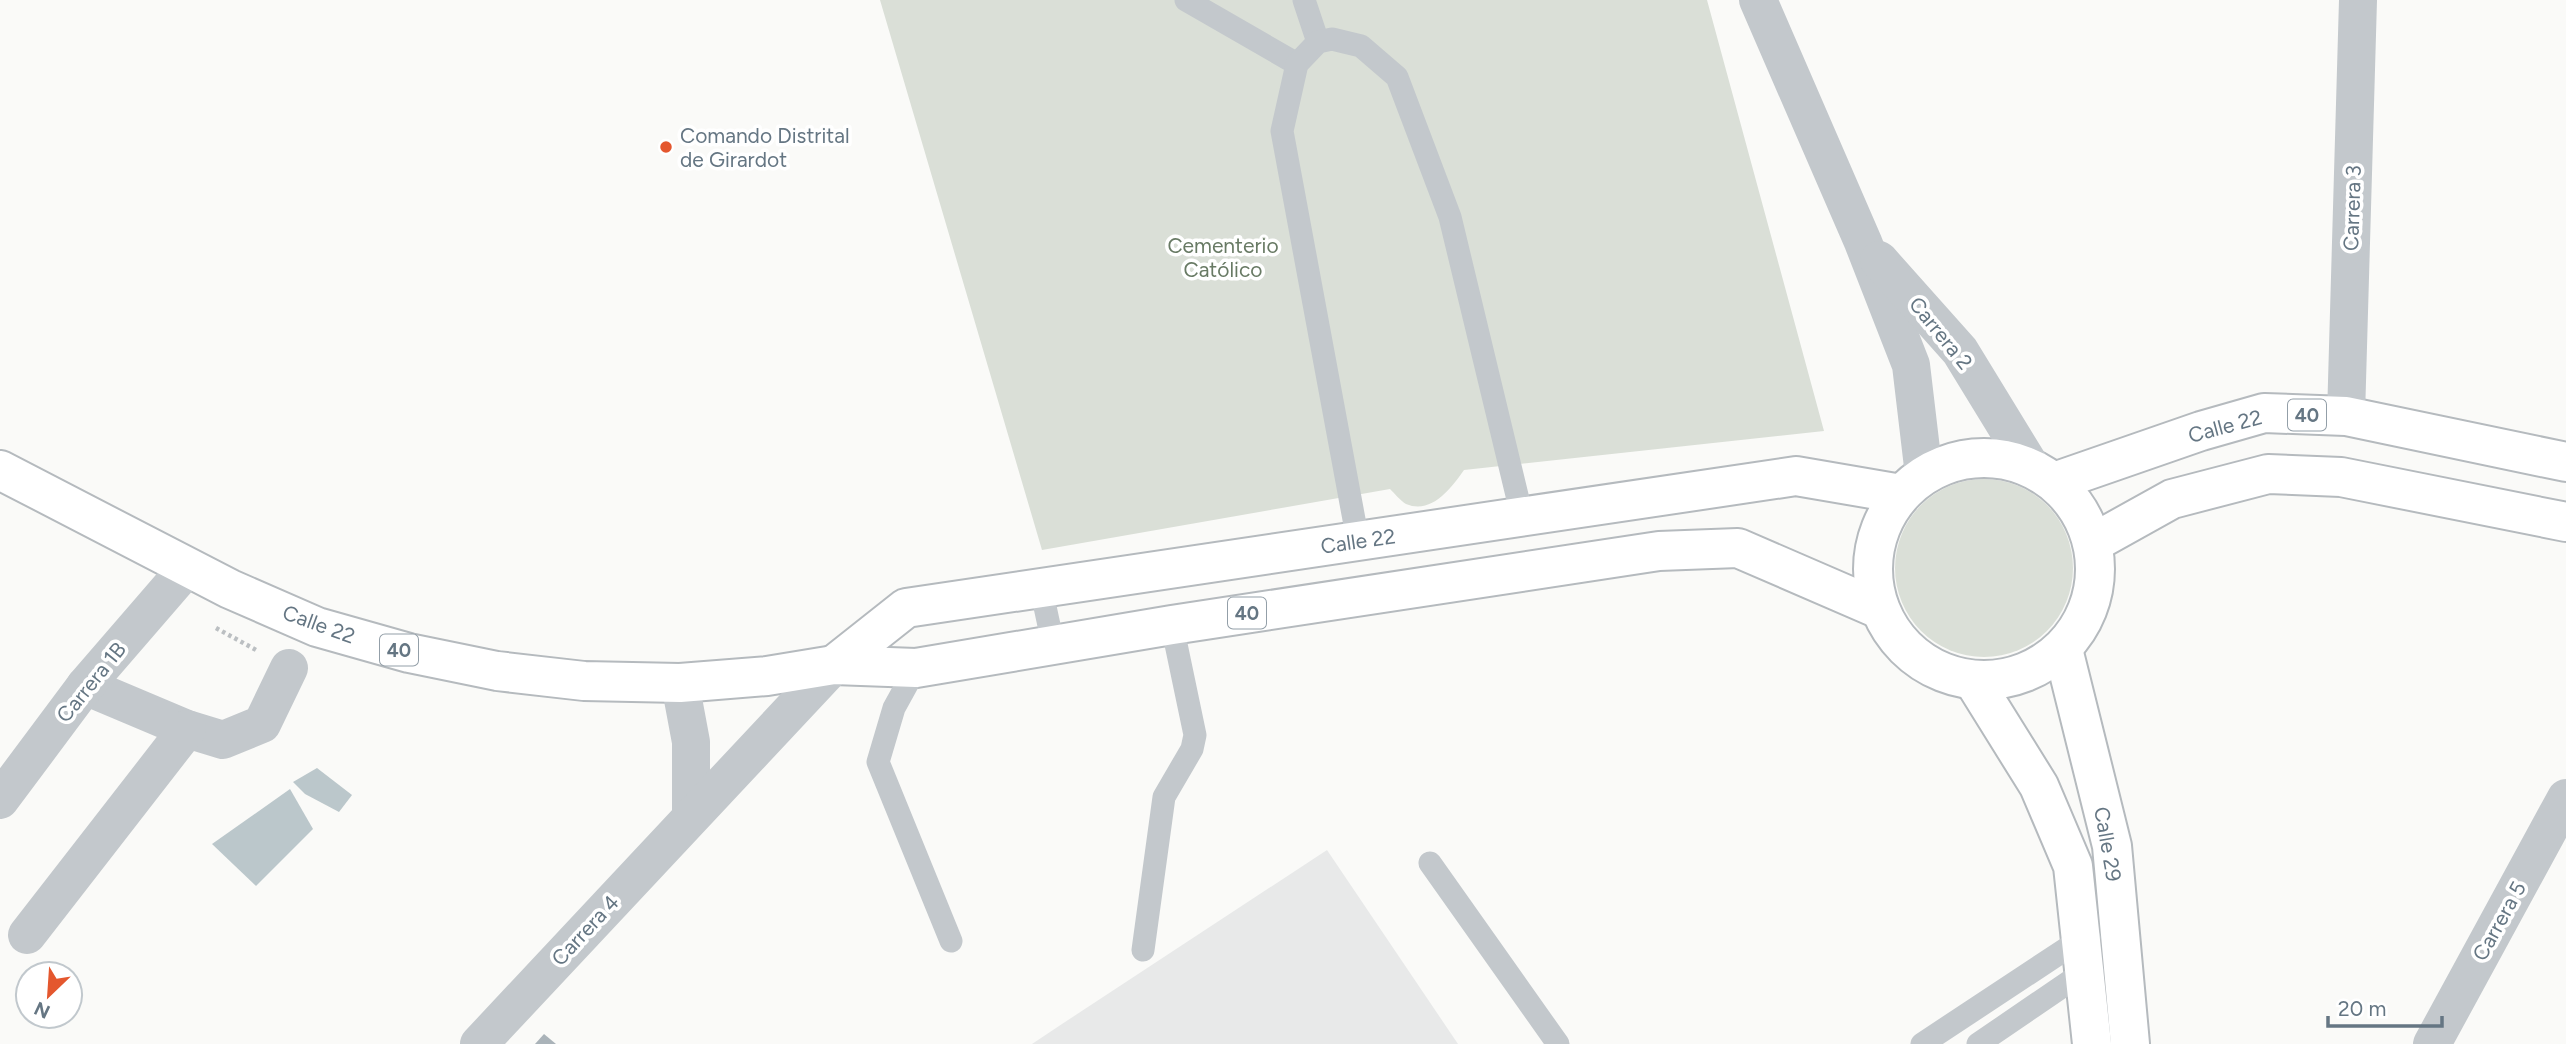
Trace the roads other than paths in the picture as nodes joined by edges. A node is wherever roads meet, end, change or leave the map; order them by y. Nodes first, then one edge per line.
1 (1186, 0) edge
2 (1304, 0) edge
3 (1758, 0) edge
4 (2358, 0) edge
5 (1318, 43) junction
6 (1297, 64) junction
7 (1863, 242) junction
8 (2346, 416) junction
9 (2566, 462) edge
10 (0, 470) edge
11 (2042, 475) junction
12 (1912, 484) junction
13 (1522, 516) junction
14 (2566, 522) edge
15 (1358, 541) junction
16 (2093, 543) junction
17 (187, 568) junction
18 (1041, 588) junction
19 (1880, 608) junction
20 (1172, 625) junction
21 (1053, 644) junction
22 (2063, 649) junction
23 (834, 665) junction
24 (916, 667) junction
25 (289, 668) dead end
26 (1973, 680) junction
27 (680, 682) junction
28 (85, 686) junction
29 (187, 729) junction
30 (0, 800) edge
31 (691, 816) junction
32 (2561, 819) edge
33 (1430, 863) dead end
34 (27, 935) dead end
35 (951, 941) dead end
36 (1143, 950) dead end
37 (2121, 951) junction
38 (2083, 955) junction
39 (479, 1044) edge
40 (1558, 1044) edge
41 (1922, 1044) edge
42 (1978, 1044) edge
43 (2092, 1044) edge
44 (2130, 1044) edge
45 (2432, 1044) edge

1 - 6 lane
2 - 5 lane
3 - 7 street, Carrera 2
4 - 8 street, Carrera 3
5 - 6 lane
5 - 13 lane
6 - 15 lane
7 - 11 street, Carrera 2
7 - 12 street, Carrera 2
8 - 9 main road, Calle 22 / 40
8 - 11 main road, Calle 22 / 40
10 - 17 main road, Calle 22 / 40
11 - 12 main road
11 - 16 main road
12 - 13 main road, Calle 22 / 40
12 - 19 main road
13 - 15 main road, Calle 22 / 40
14 - 16 main road
15 - 18 main road, Calle 22 / 40
16 - 22 main road
17 - 27 main road, Calle 22 / 40
17 - 28 street, Carrera 1B
18 - 21 lane
18 - 23 main road, Calle 22 / 40
19 - 20 main road, Calle 22 / 40
19 - 26 main road
20 - 21 main road, Calle 22 / 40
20 - 36 lane
21 - 24 main road, Calle 22 / 40
22 - 26 main road
22 - 37 main road, Calle 29
23 - 24 main road, Calle 22 / 40
23 - 27 main road, Calle 22 / 40
23 - 31 street, Carrera 4
24 - 35 lane
25 - 29 street
26 - 38 main road, Calle 29
27 - 31 street
28 - 29 street
28 - 30 street, Carrera 1B
29 - 34 street
31 - 39 street, Carrera 4
32 - 45 street, Carrera 5
33 - 40 lane
37 - 38 lane
37 - 38 lane
37 - 44 main road, Calle 29
38 - 41 lane
38 - 42 lane
38 - 43 main road, Calle 29

